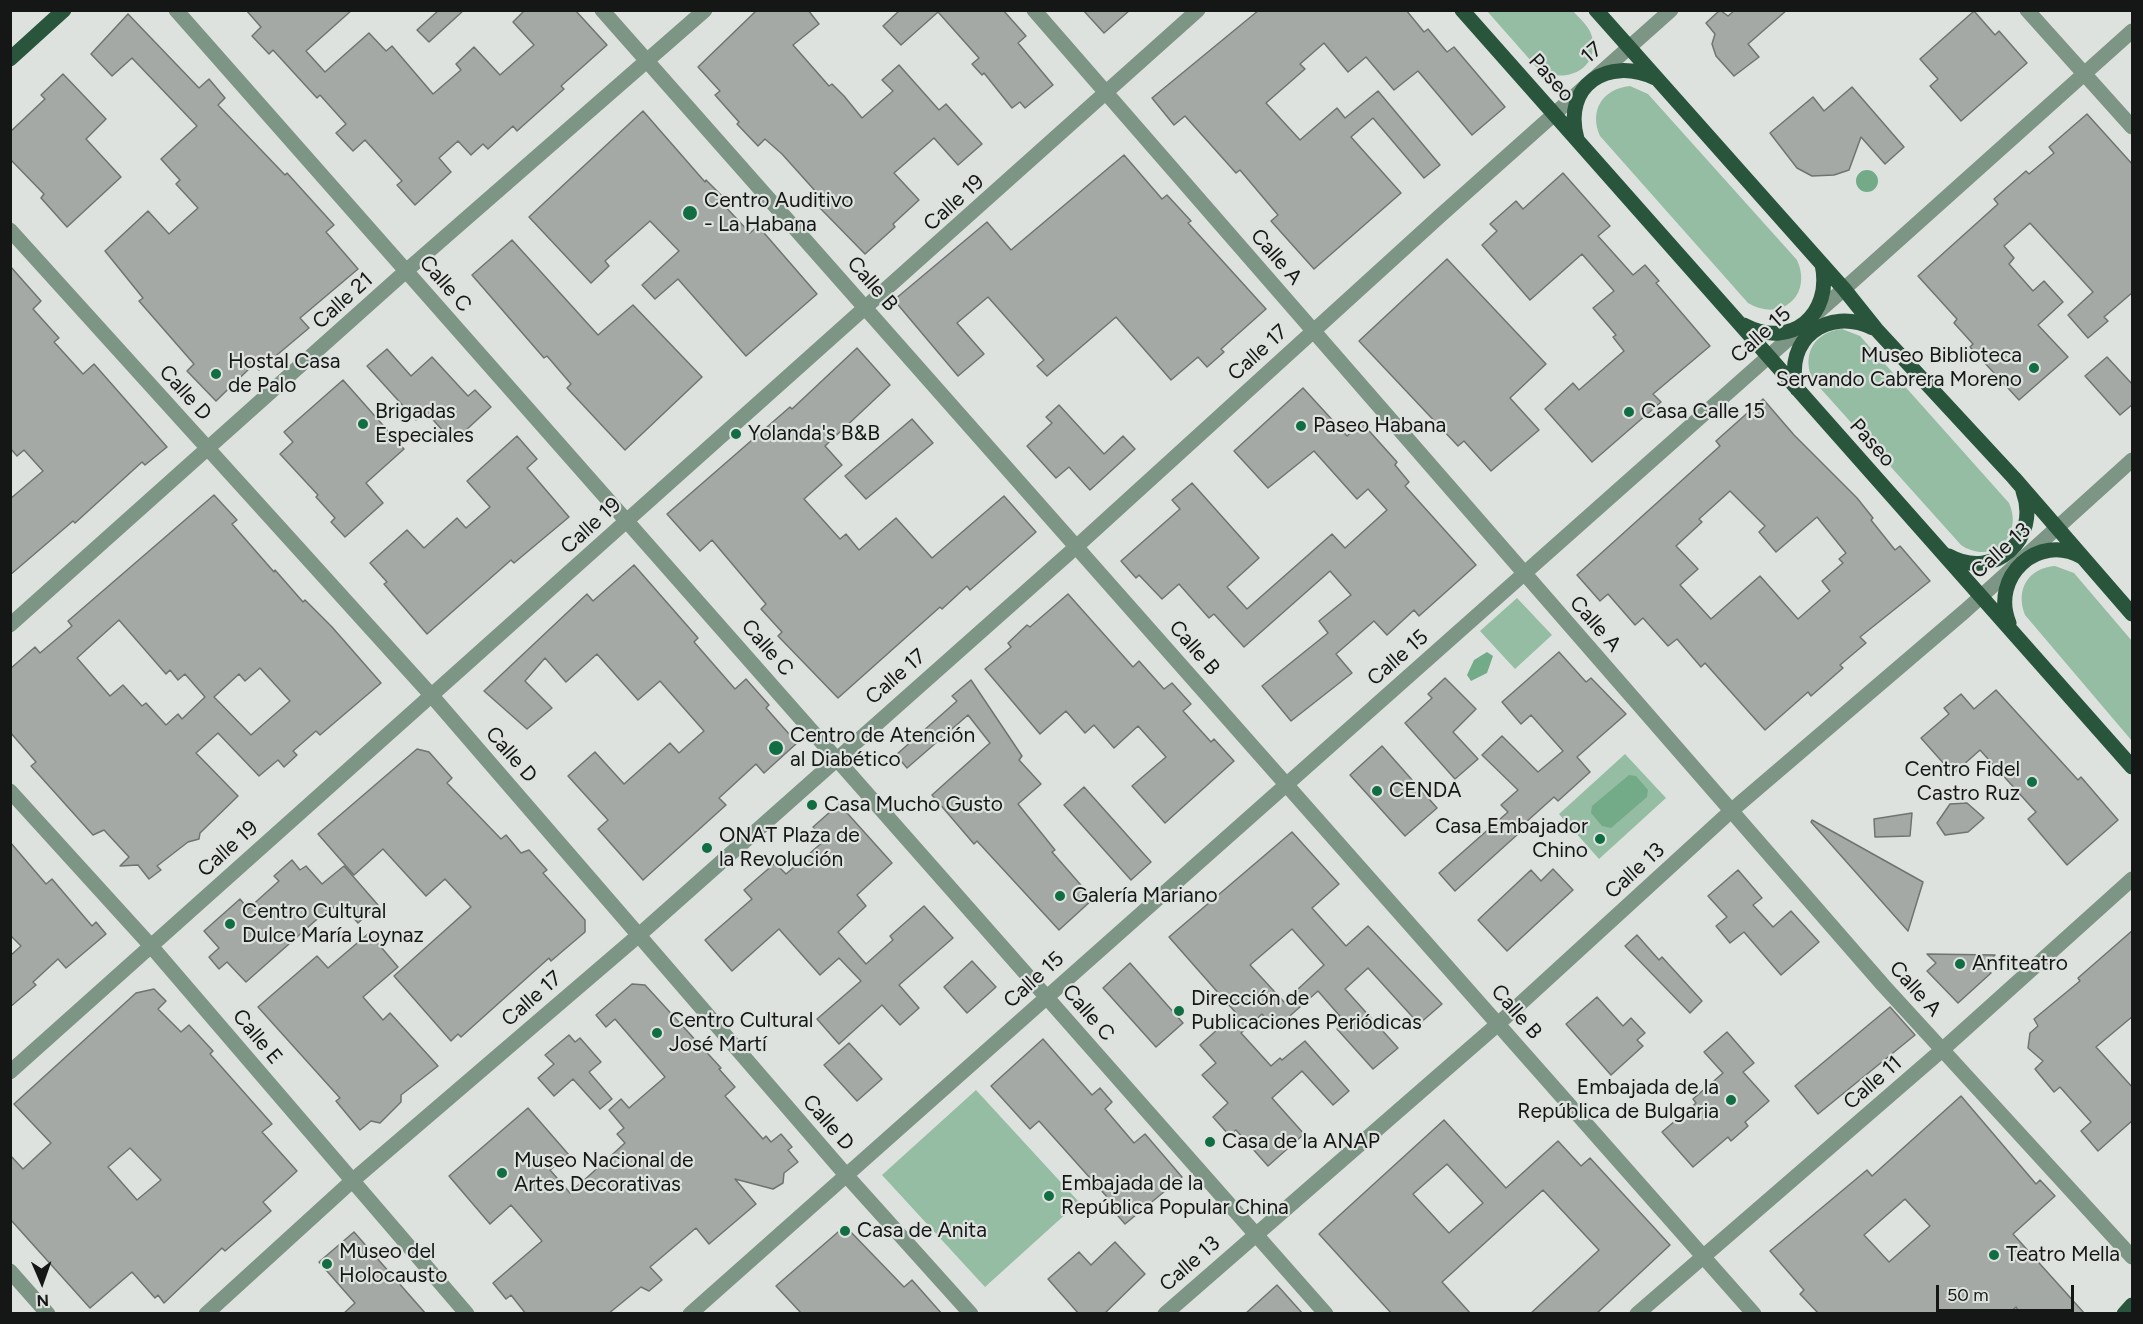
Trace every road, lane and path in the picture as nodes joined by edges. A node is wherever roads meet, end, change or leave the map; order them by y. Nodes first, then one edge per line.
1 (64, 10) edge
2 (176, 10) edge
3 (602, 10) edge
4 (705, 10) edge
5 (1034, 10) edge
6 (1198, 10) edge
7 (1462, 10) edge
8 (1596, 10) edge
9 (1671, 10) edge
10 (2027, 10) edge
11 (2133, 31) edge
12 (1630, 48) junction
13 (10, 58) edge
14 (648, 62) junction
15 (2085, 75) junction
16 (1658, 79) junction
17 (1592, 80) junction
18 (1107, 94) junction
19 (1554, 114) junction
20 (2133, 127) edge
21 (1578, 142) junction
22 (10, 230) edge
23 (1822, 264) junction
24 (406, 271) junction
25 (1844, 289) junction
26 (866, 309) junction
27 (1808, 321) junction
28 (1741, 324) junction
29 (1876, 329) junction
30 (1313, 331) junction
31 (1769, 357) junction
32 (1799, 393) junction
33 (208, 450) junction
34 (2133, 460) edge
35 (2014, 478) junction
36 (627, 522) junction
37 (2058, 529) junction
38 (1076, 547) junction
39 (1943, 553) junction
40 (2022, 560) junction
41 (2092, 568) junction
42 (1526, 575) junction
43 (1982, 597) junction
44 (2133, 614) edge
45 (10, 625) edge
46 (2011, 628) junction
47 (432, 696) junction
48 (836, 758) junction
49 (2133, 767) edge
50 (1286, 784) junction
51 (10, 791) edge
52 (1731, 811) junction
53 (2133, 879) edge
54 (639, 935) junction
55 (151, 946) junction
56 (1046, 997) junction
57 (1497, 1024) junction
58 (1942, 1050) junction
59 (10, 1072) edge
60 (846, 1175) junction
61 (352, 1181) junction
62 (1256, 1234) junction
63 (1704, 1257) junction
64 (2133, 1257) edge
65 (10, 1271) edge
66 (2133, 1305) edge
67 (48, 1314) edge
68 (206, 1314) edge
69 (467, 1314) edge
70 (690, 1314) edge
71 (971, 1314) edge
72 (1165, 1314) edge
73 (1326, 1314) edge
74 (1637, 1314) edge
75 (1754, 1314) edge
76 (2124, 1314) edge

1 - 13 main road
2 - 24 street, Calle C
3 - 14 street, Calle B
4 - 14 street, Calle 21
5 - 18 street, Calle A
6 - 18 street, Calle 19
7 - 19 main road, Paseo
8 - 12 main road
9 - 12 street
10 - 15 street
11 - 15 street, Calle 15
12 - 16 main road
12 - 17 street, 17
14 - 24 street, Calle 21
14 - 26 street, Calle B
15 - 20 street
15 - 25 street, Calle 15
16 - 17 main road
16 - 23 main road
17 - 19 street, 17
17 - 21 main road
18 - 26 street, Calle 19
18 - 30 street, Calle A
19 - 21 main road, Paseo
19 - 30 street, Calle 17
21 - 28 main road, Paseo
22 - 33 street, Calle D
23 - 25 main road
23 - 27 main road
24 - 33 street, Calle 21
24 - 36 street, Calle C
25 - 27 street, Calle 15
25 - 29 main road
26 - 36 street, Calle 19
26 - 38 street, Calle B
27 - 28 main road
27 - 31 street, Calle 15
28 - 31 main road, Paseo
29 - 32 main road
29 - 35 main road
30 - 38 street, Calle 17
30 - 42 street, Calle A
31 - 32 main road, Paseo
31 - 42 street, Calle 15
32 - 39 main road, Paseo
33 - 45 street, Calle 21
33 - 47 street, Calle D
34 - 37 street, Calle 13
35 - 37 main road
35 - 39 main road
36 - 47 street, Calle 19
36 - 48 street, Calle C
37 - 40 street, Calle 13
37 - 41 main road
38 - 48 street, Calle 17
38 - 50 street, Calle B
39 - 43 main road, Paseo
40 - 41 main road
40 - 43 street, Calle 13
40 - 46 main road
41 - 44 main road
42 - 50 street, Calle 15
42 - 52 street, Calle A
43 - 46 main road, Paseo
43 - 52 street, Calle 13
46 - 49 main road, Paseo
47 - 54 street, Calle D
47 - 55 street, Calle 19
48 - 54 street, Calle 17
48 - 56 street, Calle C
50 - 56 street, Calle 15
50 - 57 street, Calle B
51 - 55 street, Calle E
52 - 57 street, Calle 13
52 - 58 street, Calle A
53 - 58 street, Calle 11
54 - 60 street, Calle D
54 - 61 street, Calle 17
55 - 59 street, Calle 19
55 - 61 street, Calle E
56 - 60 street, Calle 15
56 - 62 street, Calle C
57 - 62 street, Calle 13
57 - 63 street, Calle B
58 - 63 street, Calle 11
58 - 64 street, Calle A
60 - 70 street, Calle 15
60 - 71 street, Calle D
61 - 68 street, Calle 17
61 - 69 street, Calle E
62 - 72 street, Calle 13
62 - 73 street, Calle C
63 - 74 street, Calle 11
63 - 75 street, Calle B
65 - 67 street
66 - 76 main road

